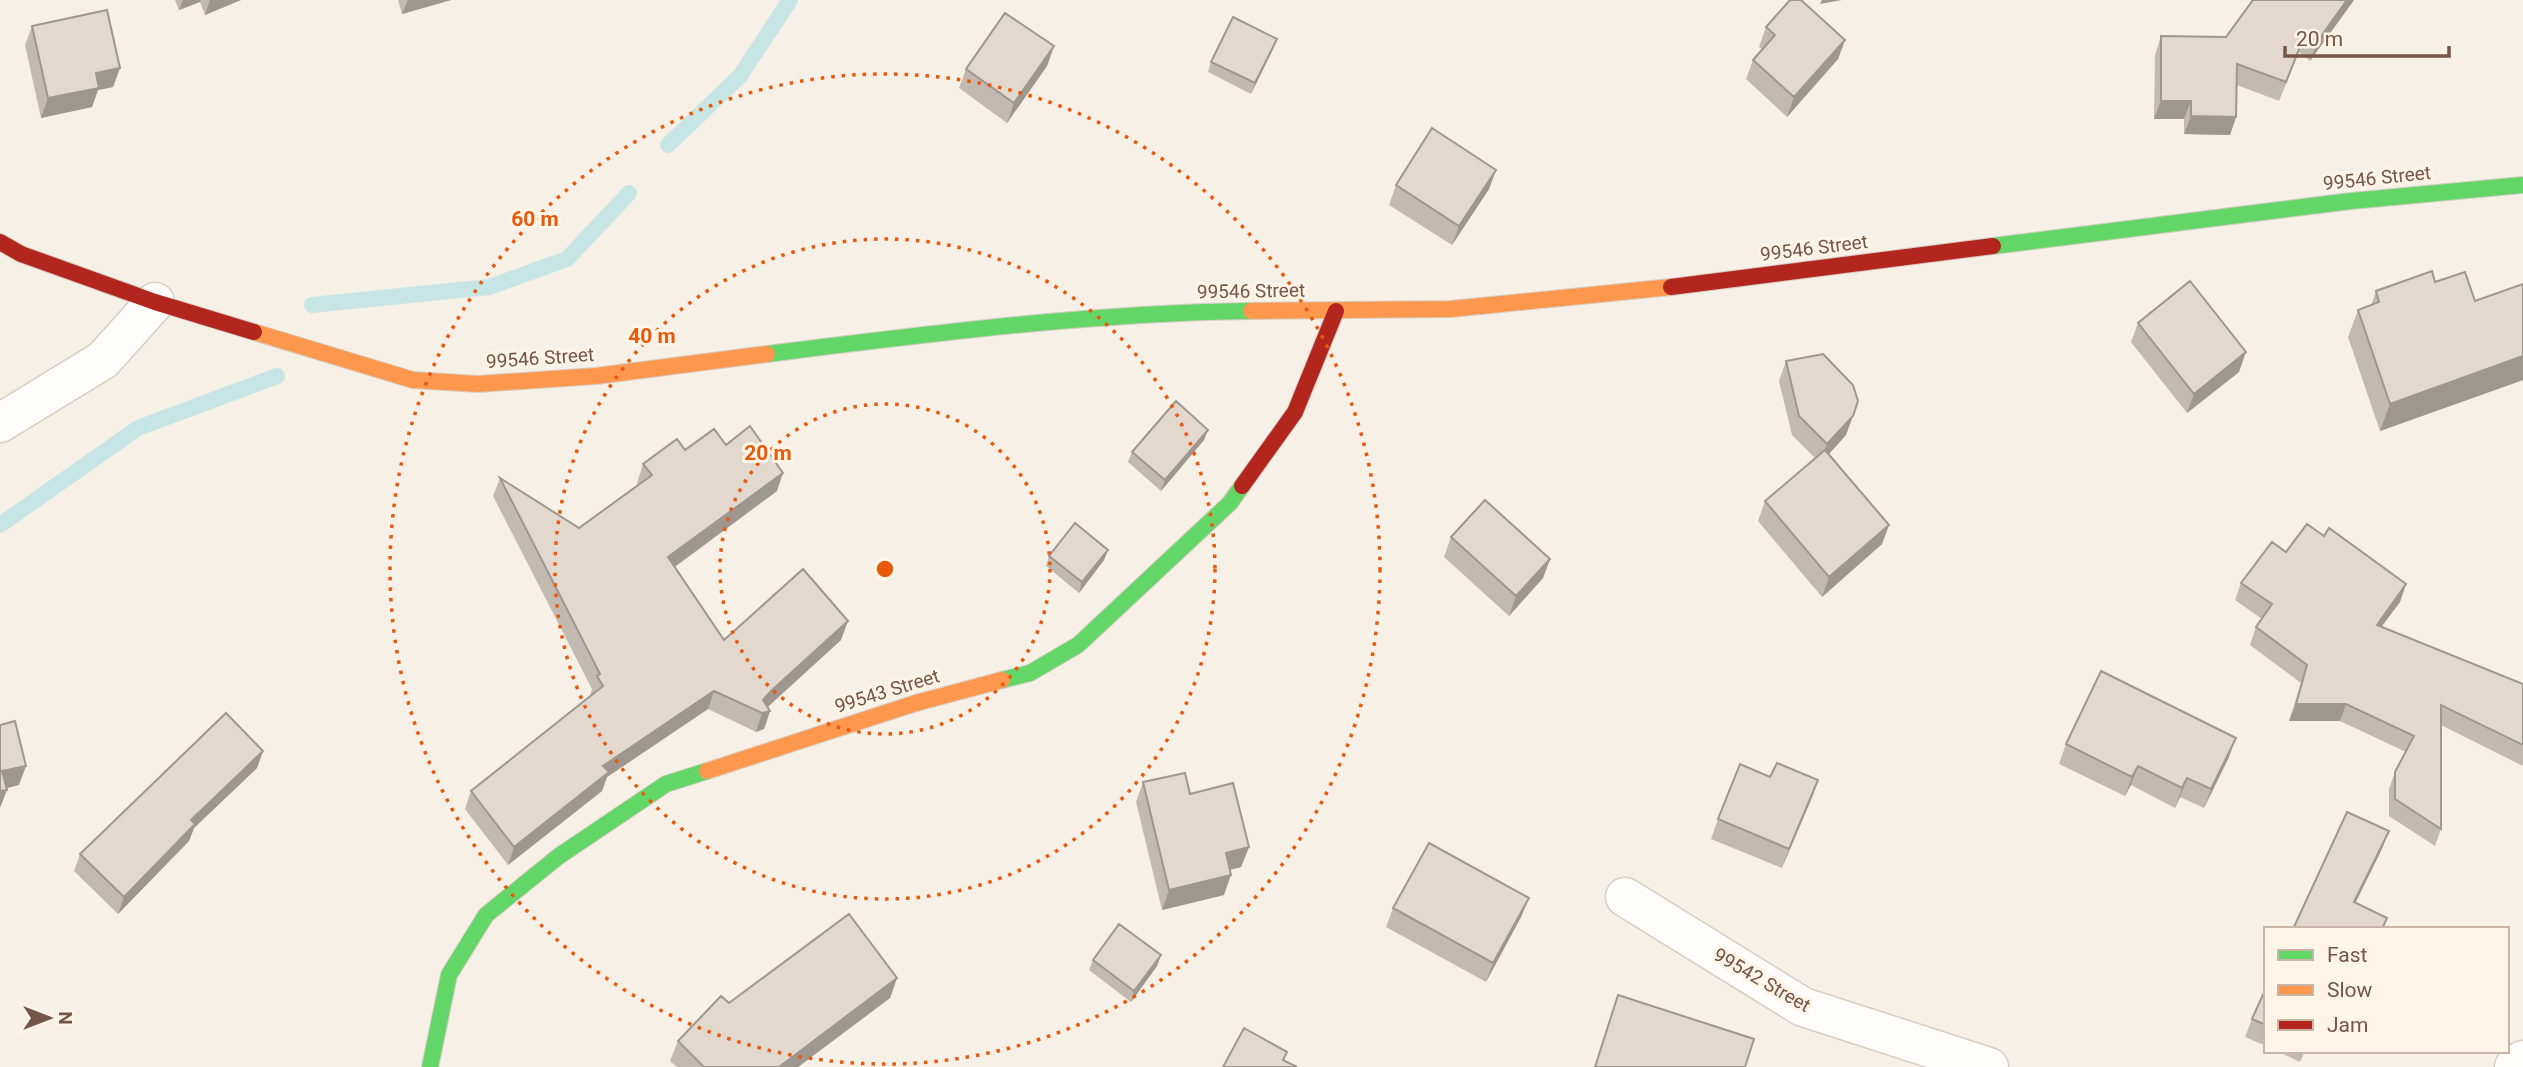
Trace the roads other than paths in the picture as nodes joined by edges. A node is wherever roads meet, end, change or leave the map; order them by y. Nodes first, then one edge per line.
1 (2523, 185) edge
2 (0, 242) edge
3 (155, 302) junction
4 (1336, 311) junction
5 (0, 423) edge
6 (1625, 897) dead end
7 (2523, 1060) edge
8 (430, 1067) edge
9 (1989, 1067) edge
10 (2514, 1067) edge

1 - 4 street, 99546 Street
2 - 3 street, 99546 Street
3 - 4 street, 99546 Street
3 - 5 street
4 - 8 street, 99543 Street
6 - 9 street, 99542 Street
7 - 10 street

